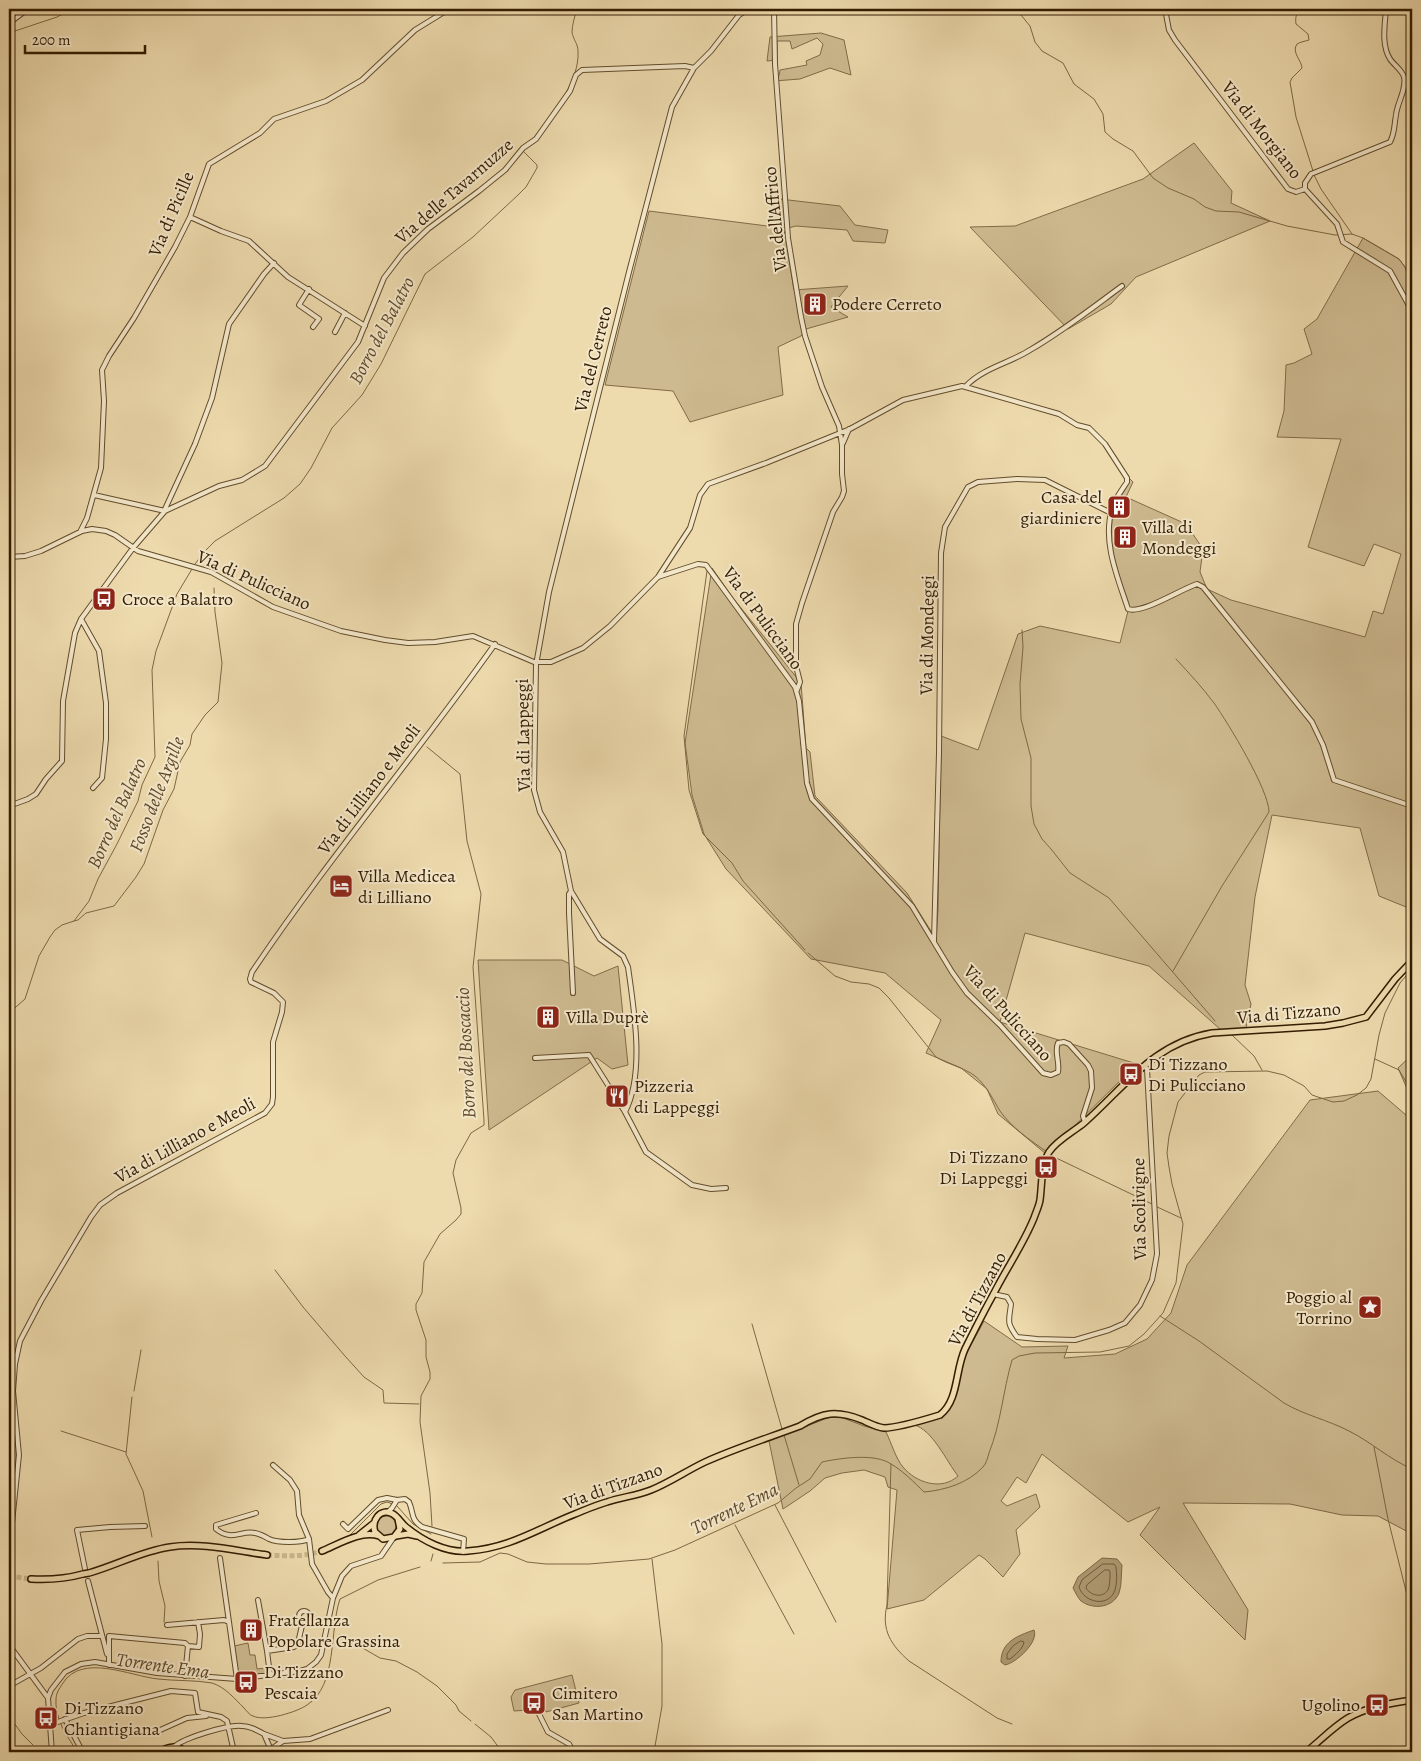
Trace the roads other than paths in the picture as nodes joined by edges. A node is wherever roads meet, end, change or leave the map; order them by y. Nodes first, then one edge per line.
1 (28, 9) edge
2 (450, 9) edge
3 (748, 9) edge
4 (774, 9) edge
5 (1164, 9) edge
6 (1386, 9) edge
7 (9, 23) edge
8 (694, 68) junction
9 (1305, 189) junction
10 (190, 217) junction
11 (274, 264) junction
12 (1122, 286) dead end
13 (310, 289) junction
14 (1412, 311) edge
15 (344, 313) junction
16 (365, 326) junction
17 (313, 327) dead end
18 (335, 332) dead end
19 (966, 386) junction
20 (837, 421) junction
21 (850, 429) junction
22 (841, 432) junction
23 (832, 436) junction
24 (842, 445) junction
25 (94, 495) junction
26 (165, 510) junction
27 (1111, 513) junction
28 (87, 518) junction
29 (89, 530) junction
30 (80, 532) junction
31 (133, 548) junction
32 (9, 557) edge
33 (658, 576) junction
34 (81, 620) junction
35 (495, 644) junction
36 (536, 663) junction
37 (796, 690) junction
38 (92, 788) dead end
39 (9, 806) edge
40 (1412, 806) edge
41 (571, 891) junction
42 (934, 941) junction
43 (1412, 961) edge
44 (573, 993) dead end
45 (535, 1058) dead end
46 (1144, 1066) junction
47 (625, 1112) junction
48 (1085, 1122) junction
49 (726, 1188) dead end
50 (993, 1294) junction
51 (273, 1465) dead end
52 (396, 1500) junction
53 (394, 1506) junction
54 (388, 1512) junction
55 (256, 1513) dead end
56 (397, 1517) junction
57 (374, 1522) junction
58 (343, 1524) dead end
59 (145, 1526) dead end
60 (395, 1536) junction
61 (380, 1537) junction
62 (309, 1538) junction
63 (423, 1538) junction
64 (352, 1539) junction
65 (322, 1551) tunnel mouth
66 (9, 1552) edge
67 (463, 1552) junction
68 (383, 1553) junction
69 (267, 1555) tunnel mouth
70 (220, 1558) dead end
71 (86, 1572) junction
72 (30, 1580) tunnel mouth
73 (88, 1581) dead end
74 (333, 1598) junction
75 (258, 1600) dead end
76 (228, 1616) junction
77 (224, 1620) junction
78 (303, 1621) dead end
79 (198, 1622) junction
80 (229, 1622) junction
81 (167, 1625) dead end
82 (102, 1636) junction
83 (9, 1645) edge
84 (188, 1646) junction
85 (266, 1652) junction
86 (109, 1663) junction
87 (29, 1674) junction
88 (270, 1675) junction
89 (185, 1676) junction
90 (237, 1679) junction
91 (9, 1686) edge
92 (48, 1698) junction
93 (1412, 1700) edge
94 (534, 1704) dead end
95 (388, 1710) dead end
96 (212, 1716) junction
97 (64, 1720) junction
98 (49, 1725) junction
99 (228, 1727) junction
100 (158, 1731) dead end
101 (264, 1734) junction
102 (283, 1741) junction
103 (80, 1747) dead end
104 (174, 1747) junction
105 (271, 1751) edge
106 (52, 1752) edge
107 (158, 1752) edge
108 (186, 1752) edge
109 (234, 1752) edge
110 (262, 1752) edge
111 (573, 1752) edge
112 (1306, 1752) edge

1 - 7 street
2 - 10 street, Via di Picille
3 - 8 street
4 - 20 street, Via dell'Affrico
5 - 9 street, Via di Morgiano
6 - 9 street
8 - 16 street, Via delle Tavarnuzze
8 - 36 street, Via del Cerreto
9 - 14 street, Via di Morgiano
10 - 11 street
10 - 25 street, Via di Picille
11 - 13 street
11 - 26 street
12 - 19 street
13 - 15 street
13 - 17 street
15 - 16 street
15 - 18 street
16 - 26 street, Via delle Tavarnuzze
19 - 21 street
19 - 27 street
20 - 22 street, Via dell'Affrico
20 - 23 street
21 - 22 street
21 - 24 street
22 - 23 street
22 - 24 street
23 - 33 street
24 - 37 street
25 - 26 street
25 - 28 street, Via di Picille
26 - 31 street, Via delle Tavarnuzze
27 - 40 street
27 - 42 street, Via di Mondeggi
28 - 29 street, Via di Picille
28 - 30 street, Via di Picille
29 - 30 street, Via di Pulicciano
29 - 31 street, Via di Pulicciano
30 - 32 street, Via di Pulicciano
31 - 34 street, Via delle Tavarnuzze
31 - 35 street, Via di Pulicciano
33 - 36 street, Via di Pulicciano
33 - 37 street, Via di Pulicciano
34 - 38 street
34 - 39 street, Via delle Tavarnuzze
35 - 36 street, Via di Pulicciano
35 - 66 street, Via di Lilliano e Meoli
36 - 41 street, Via di Lappeggi
37 - 42 street, Via di Pulicciano
41 - 44 street, Via di Lappeggi
41 - 47 street, Via di Lappeggi
42 - 48 street, Via di Pulicciano
43 - 46 main road, Via di Tizzano
45 - 47 street
46 - 48 main road, Via di Tizzano
46 - 50 street, Via Scolivigne
47 - 49 street
48 - 50 main road, Via di Tizzano
50 - 67 main road, Via di Tizzano
51 - 62 street
52 - 53 street
52 - 58 street
52 - 67 street
53 - 54 street
53 - 56 street
54 - 56 main road, Via di Tizzano
54 - 57 main road
55 - 62 street
56 - 60 main road
56 - 63 main road, Via di Tizzano
57 - 61 main road
57 - 64 main road
59 - 71 street
60 - 61 main road, Via di Tizzano
60 - 63 main road, Via di Tizzano
60 - 68 street
61 - 64 main road, Via di Tizzano
61 - 68 street
62 - 74 street
63 - 67 main road, Via di Tizzano
64 - 65 main road
68 - 74 street
69 - 71 main road
70 - 76 street
71 - 72 main road
73 - 82 street
74 - 88 street
75 - 85 street
76 - 77 street
76 - 80 street
77 - 79 street
77 - 80 street
78 - 85 street
79 - 81 street
79 - 84 street
80 - 90 street
82 - 86 street
82 - 87 street
83 - 87 street
84 - 86 street
84 - 89 street
85 - 88 street
86 - 89 street
86 - 92 street
87 - 91 street
87 - 92 street
88 - 90 street
89 - 90 street
92 - 98 street
93 - 112 main road
94 - 111 street
95 - 102 street
96 - 97 street
96 - 99 street
96 - 100 street
97 - 98 street
97 - 103 street
98 - 106 street
99 - 101 street
99 - 104 street
99 - 109 street
101 - 102 street
101 - 105 street
102 - 105 street
104 - 107 main road
104 - 108 main road
105 - 110 street

